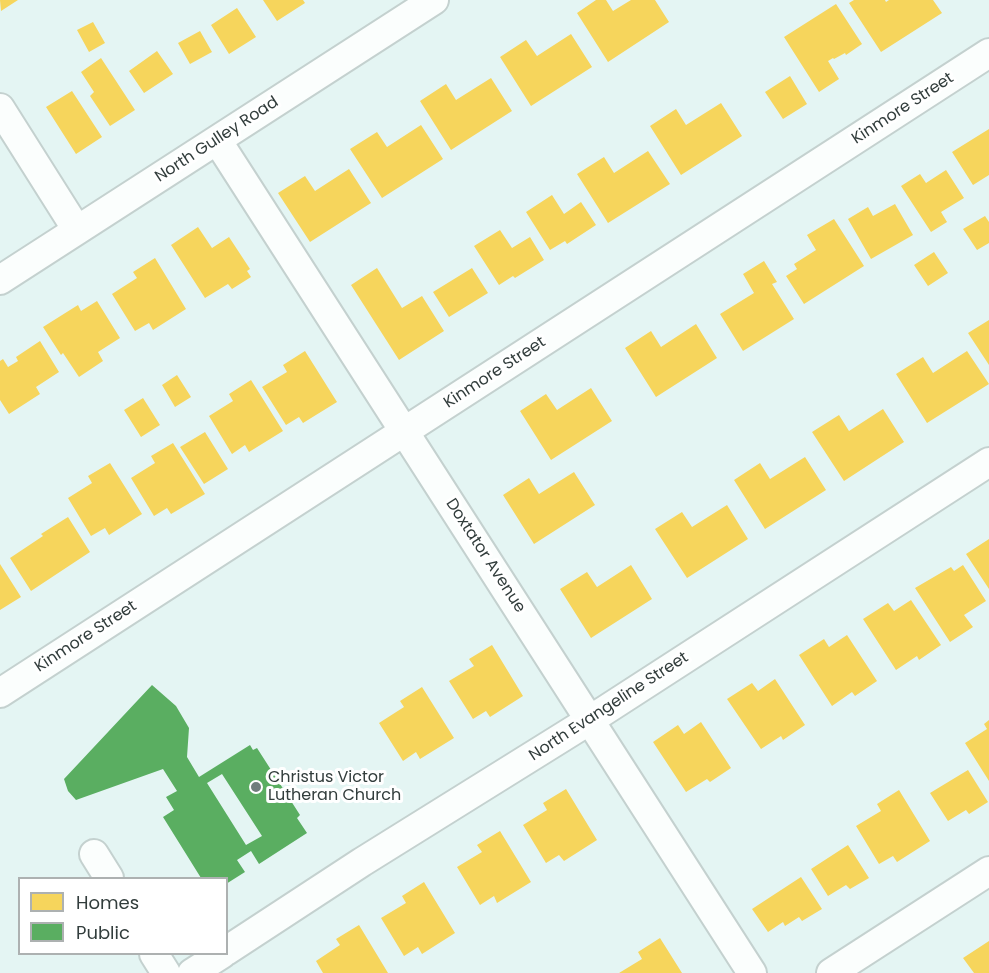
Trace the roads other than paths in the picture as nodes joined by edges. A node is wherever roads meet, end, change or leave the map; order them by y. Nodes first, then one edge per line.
1 (434, 0) edge
2 (989, 53) edge
3 (0, 108) edge
4 (217, 140) junction
5 (77, 230) junction
6 (0, 280) edge
7 (405, 431) junction
8 (989, 462) edge
9 (0, 693) edge
10 (590, 720) junction
11 (94, 854) dead end
12 (989, 871) edge
13 (108, 877) edge
14 (228, 950) edge
15 (155, 955) edge
16 (220, 955) edge
17 (166, 973) edge
18 (192, 973) edge
19 (752, 973) edge
20 (831, 973) edge

1 - 4 street, North Gulley Road
2 - 7 street, Kinmore Street
3 - 5 street
4 - 5 street, North Gulley Road
4 - 7 street, Doxtator Avenue
5 - 6 street, North Gulley Road
7 - 9 street, Kinmore Street
7 - 10 street, Doxtator Avenue
8 - 10 street, North Evangeline Street
10 - 14 street, North Evangeline Street
10 - 19 street, Doxtator Avenue
11 - 13 street
12 - 20 street
15 - 17 street
16 - 18 street

